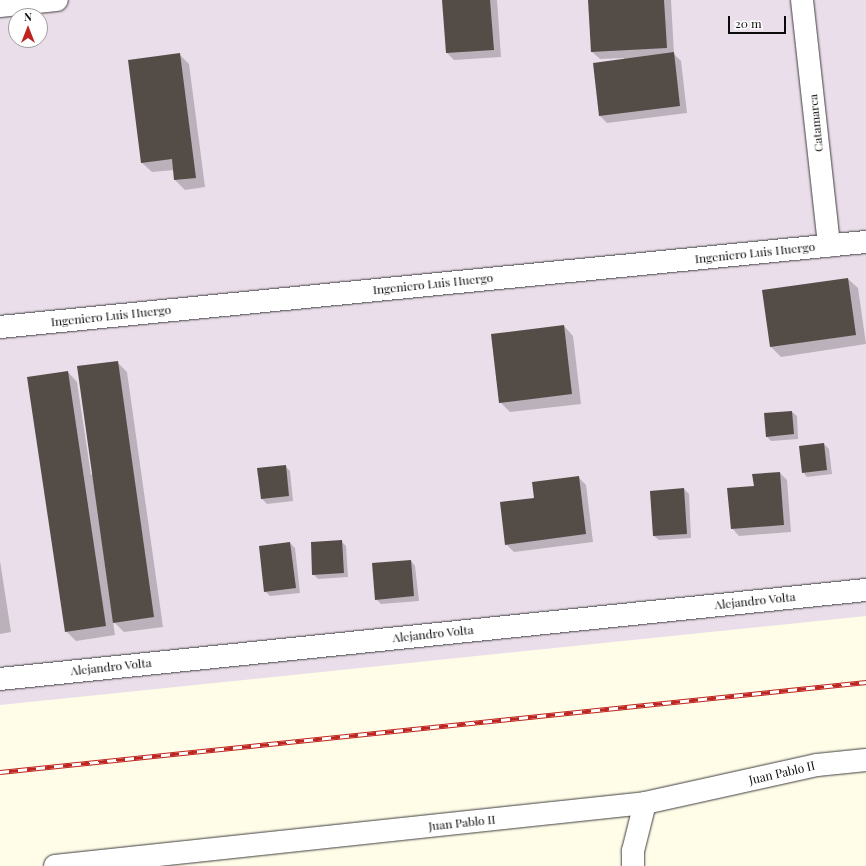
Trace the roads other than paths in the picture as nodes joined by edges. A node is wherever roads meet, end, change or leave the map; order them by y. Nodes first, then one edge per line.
1 (58, 0) edge
2 (802, 0) edge
3 (0, 6) edge
4 (866, 242) edge
5 (829, 246) junction
6 (0, 327) edge
7 (866, 590) edge
8 (0, 679) edge
9 (866, 760) edge
10 (645, 803) junction
11 (55, 866) edge
12 (633, 866) edge

1 - 3 street
2 - 5 street, Catamarca
4 - 5 street, Ingeniero Luis Huergo
5 - 6 street, Ingeniero Luis Huergo
7 - 8 street, Alejandro Volta
9 - 10 street, Juan Pablo II
10 - 11 street, Juan Pablo II
10 - 12 street

